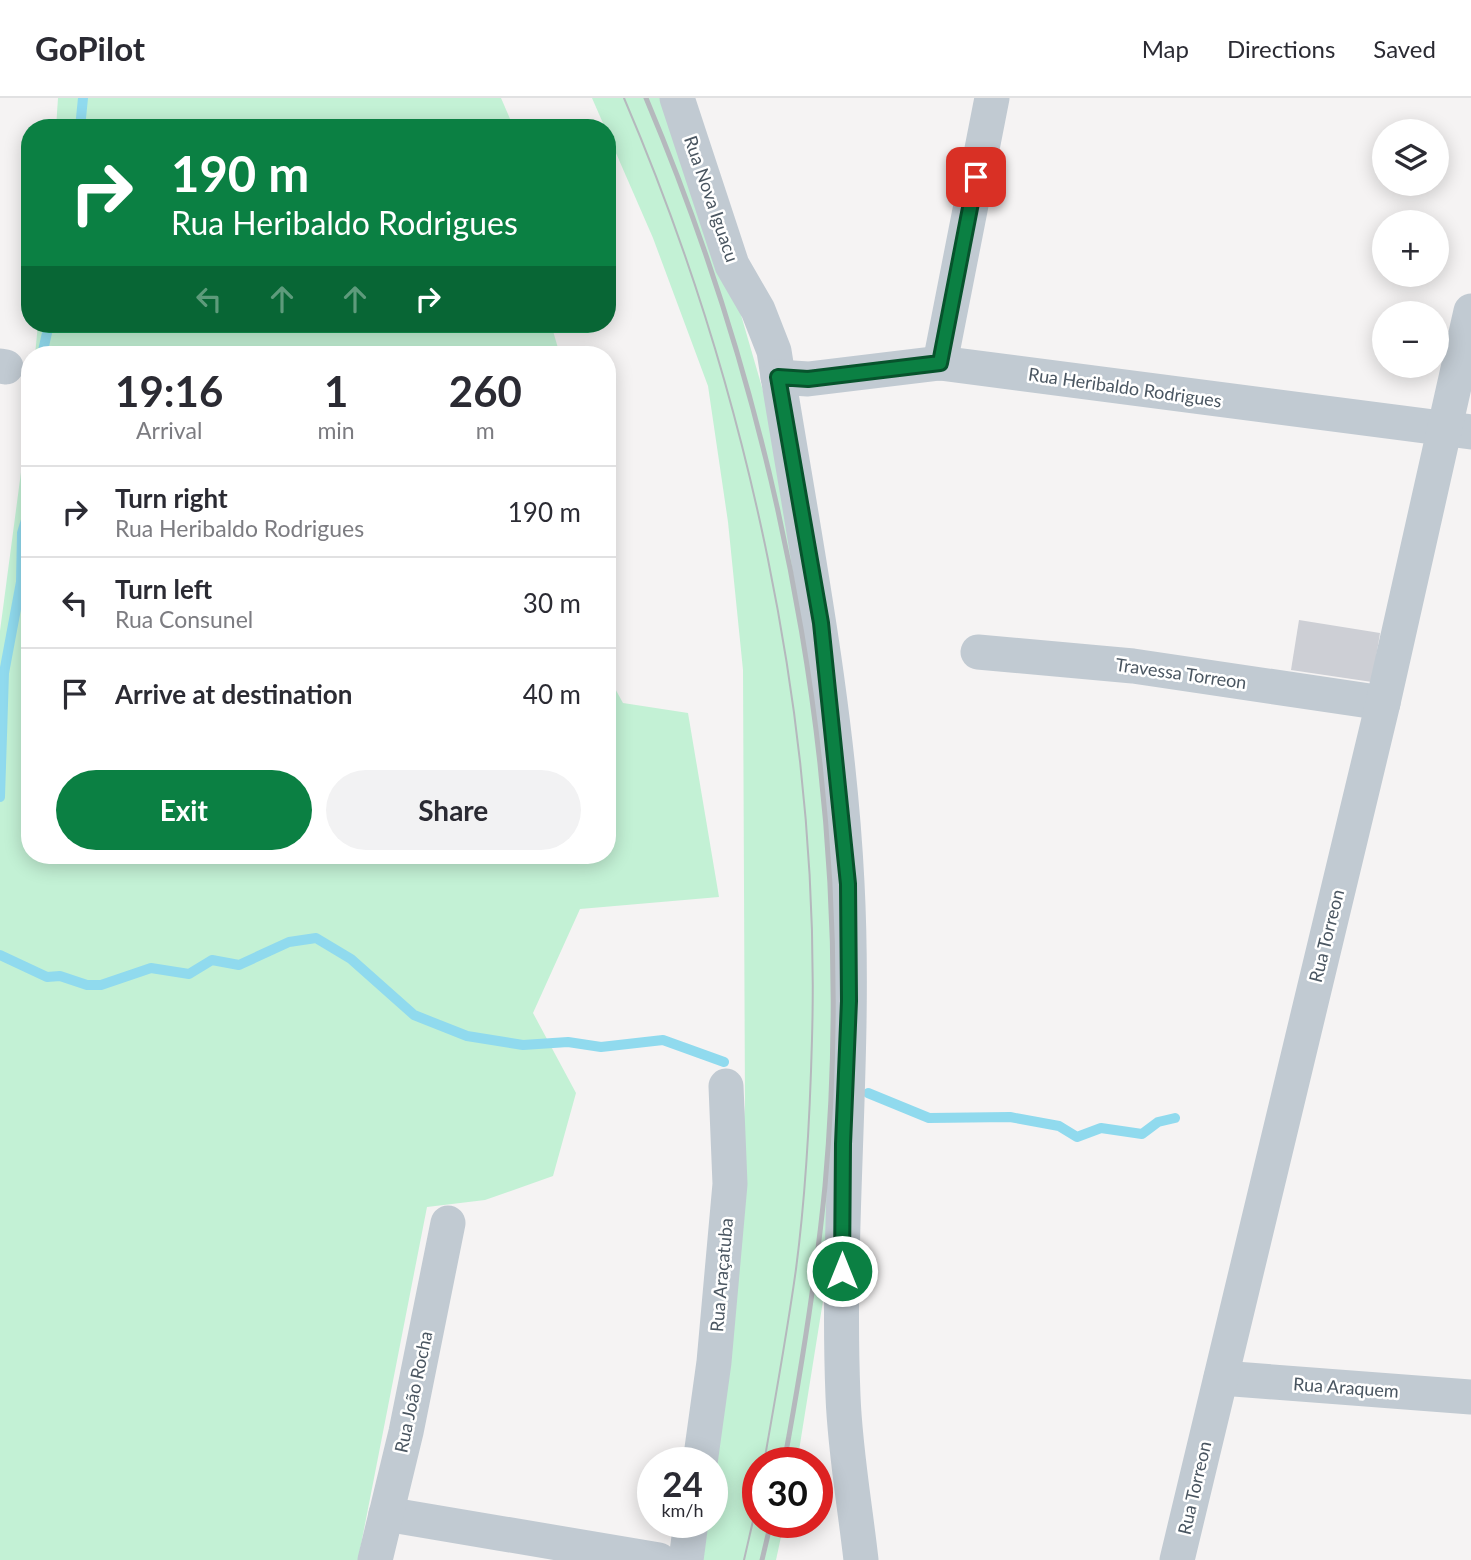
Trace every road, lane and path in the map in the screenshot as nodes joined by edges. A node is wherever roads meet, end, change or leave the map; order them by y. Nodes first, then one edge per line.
1 (677, 98) edge
2 (992, 98) edge
3 (1471, 311) edge
4 (940, 363) junction
5 (778, 377) junction
6 (1457, 431) edge
7 (978, 652) dead end
8 (1384, 703) junction
9 (726, 1086) dead end
10 (448, 1223) dead end
11 (1221, 1378) junction
12 (1471, 1397) edge
13 (702, 1447) edge
14 (386, 1514) junction
15 (689, 1538) edge
16 (375, 1560) edge
17 (659, 1560) edge
18 (686, 1560) edge
19 (861, 1560) edge
20 (1177, 1560) edge

1 - 5 street, Rua Nova Iguacu
2 - 4 street
3 - 6 street, Rua Torreon
4 - 5 street, Rua Heribaldo Rodrigues
4 - 6 street, Rua Heribaldo Rodrigues
5 - 19 street, Rua Nova Iguacu
6 - 8 street, Rua Torreon
7 - 8 street, Travessa Torreon
8 - 11 street, Rua Torreon
9 - 13 street, Rua Araçatuba
10 - 14 street, Rua João Rocha
11 - 12 street, Rua Araquem
11 - 20 street, Rua Torreon
14 - 16 street, Rua João Rocha
14 - 17 street
15 - 18 street

